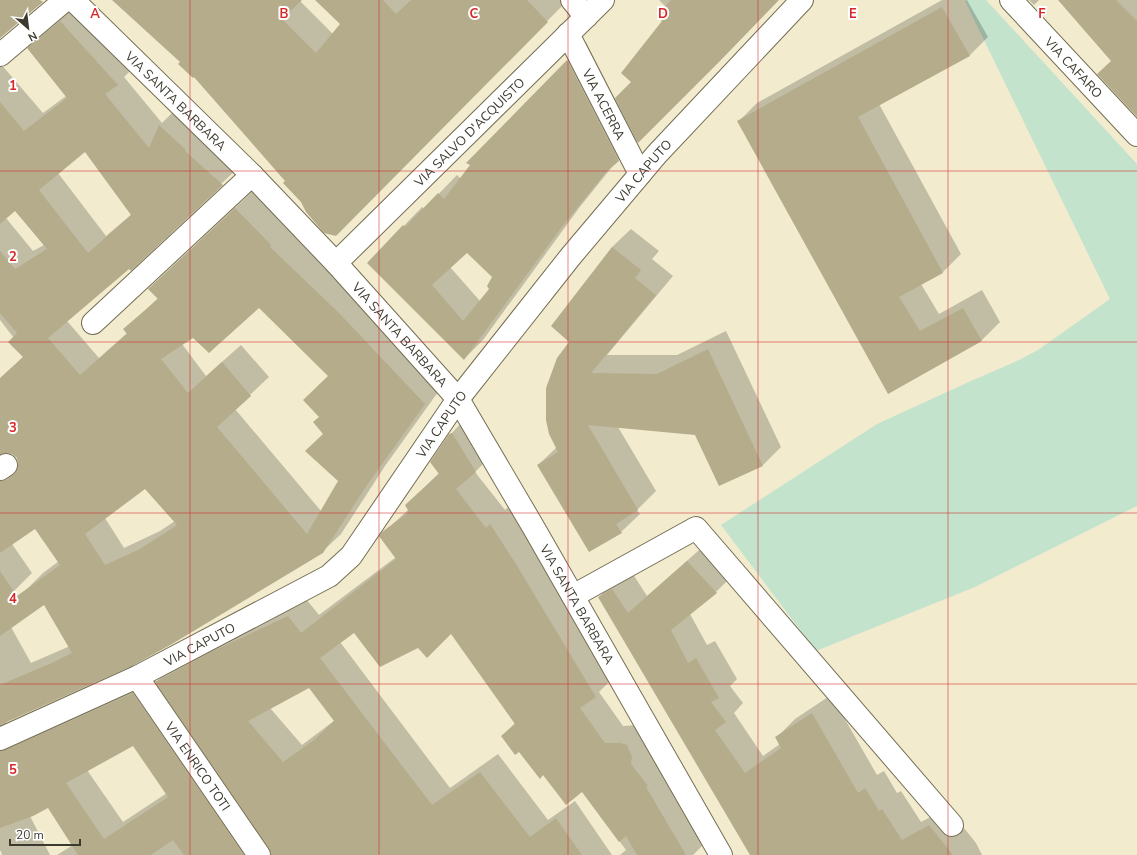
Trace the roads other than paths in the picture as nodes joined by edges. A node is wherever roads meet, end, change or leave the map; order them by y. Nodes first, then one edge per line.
1 (65, 0) edge
2 (72, 0) edge
3 (572, 0) edge
4 (603, 0) edge
5 (802, 0) edge
6 (1011, 0) edge
7 (586, 17) junction
8 (568, 34) junction
9 (0, 55) edge
10 (1137, 135) edge
11 (640, 174) junction
12 (252, 175) junction
13 (336, 263) junction
14 (93, 323) dead end
15 (458, 399) junction
16 (573, 596) junction
17 (136, 677) junction
18 (0, 739) edge
19 (952, 825) dead end
20 (259, 855) edge
21 (721, 855) edge

1 - 9 street
2 - 12 street, VIA SANTA BARBARA
3 - 7 street
4 - 7 street, VIA SALVO D'ACQUISTO
5 - 11 street, VIA CAPUTO
6 - 10 street, VIA CAFARO
7 - 8 street, VIA SALVO D'ACQUISTO
8 - 11 street, VIA ACERRA
8 - 13 street, VIA SALVO D'ACQUISTO
11 - 15 street, VIA CAPUTO
12 - 13 street, VIA SANTA BARBARA
12 - 14 street
13 - 15 street, VIA SANTA BARBARA
15 - 16 street, VIA SANTA BARBARA
15 - 17 street, VIA CAPUTO
16 - 19 street
16 - 21 street, VIA SANTA BARBARA
17 - 18 street, VIA CAPUTO
17 - 20 street, VIA ENRICO TOTI

